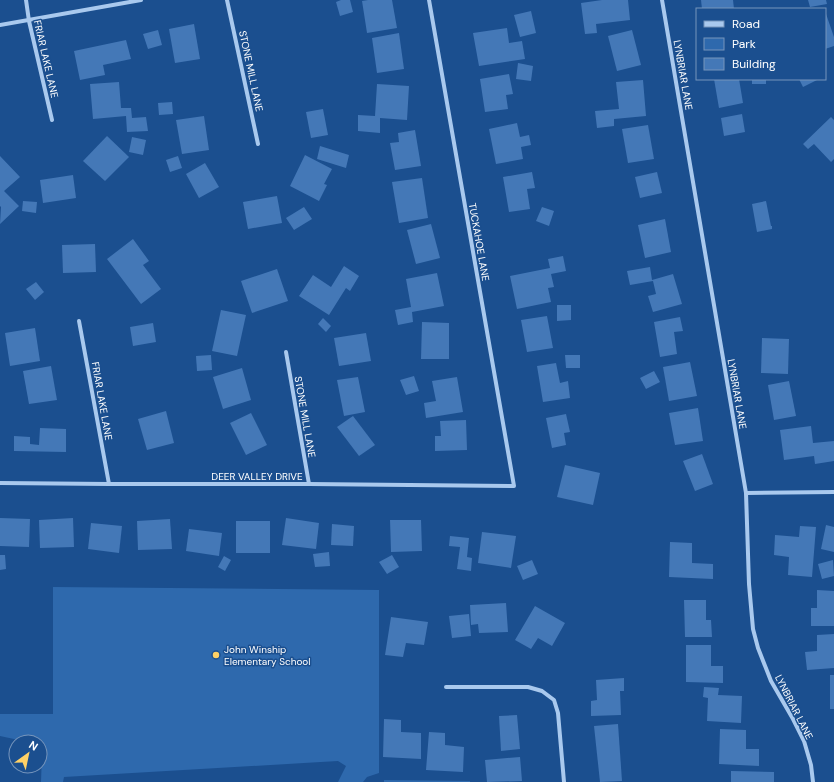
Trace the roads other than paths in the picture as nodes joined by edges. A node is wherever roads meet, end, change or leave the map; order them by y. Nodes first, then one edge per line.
1 (26, 0) edge
2 (141, 0) edge
3 (227, 0) edge
4 (429, 0) edge
5 (662, 0) edge
6 (29, 21) junction
7 (0, 26) edge
8 (52, 120) dead end
9 (258, 144) dead end
10 (79, 321) dead end
11 (286, 352) dead end
12 (0, 483) edge
13 (109, 484) junction
14 (309, 484) junction
15 (514, 486) joint
16 (834, 492) edge
17 (746, 493) junction
18 (446, 687) dead end
19 (564, 782) edge
20 (813, 782) edge

1 - 6 street, FRIAR LAKE LANE
2 - 6 street
3 - 9 street, STONE MILL LANE
4 - 15 street, TUCKAHOE LANE
5 - 17 street, LYNBRIAR LANE
6 - 7 street
6 - 8 street, FRIAR LAKE LANE
10 - 13 street, FRIAR LAKE LANE
11 - 14 street, STONE MILL LANE
12 - 13 street, DEER VALLEY DRIVE
13 - 14 street, DEER VALLEY DRIVE
14 - 15 street, DEER VALLEY DRIVE
16 - 17 street
17 - 20 street, LYNBRIAR LANE
18 - 19 street

